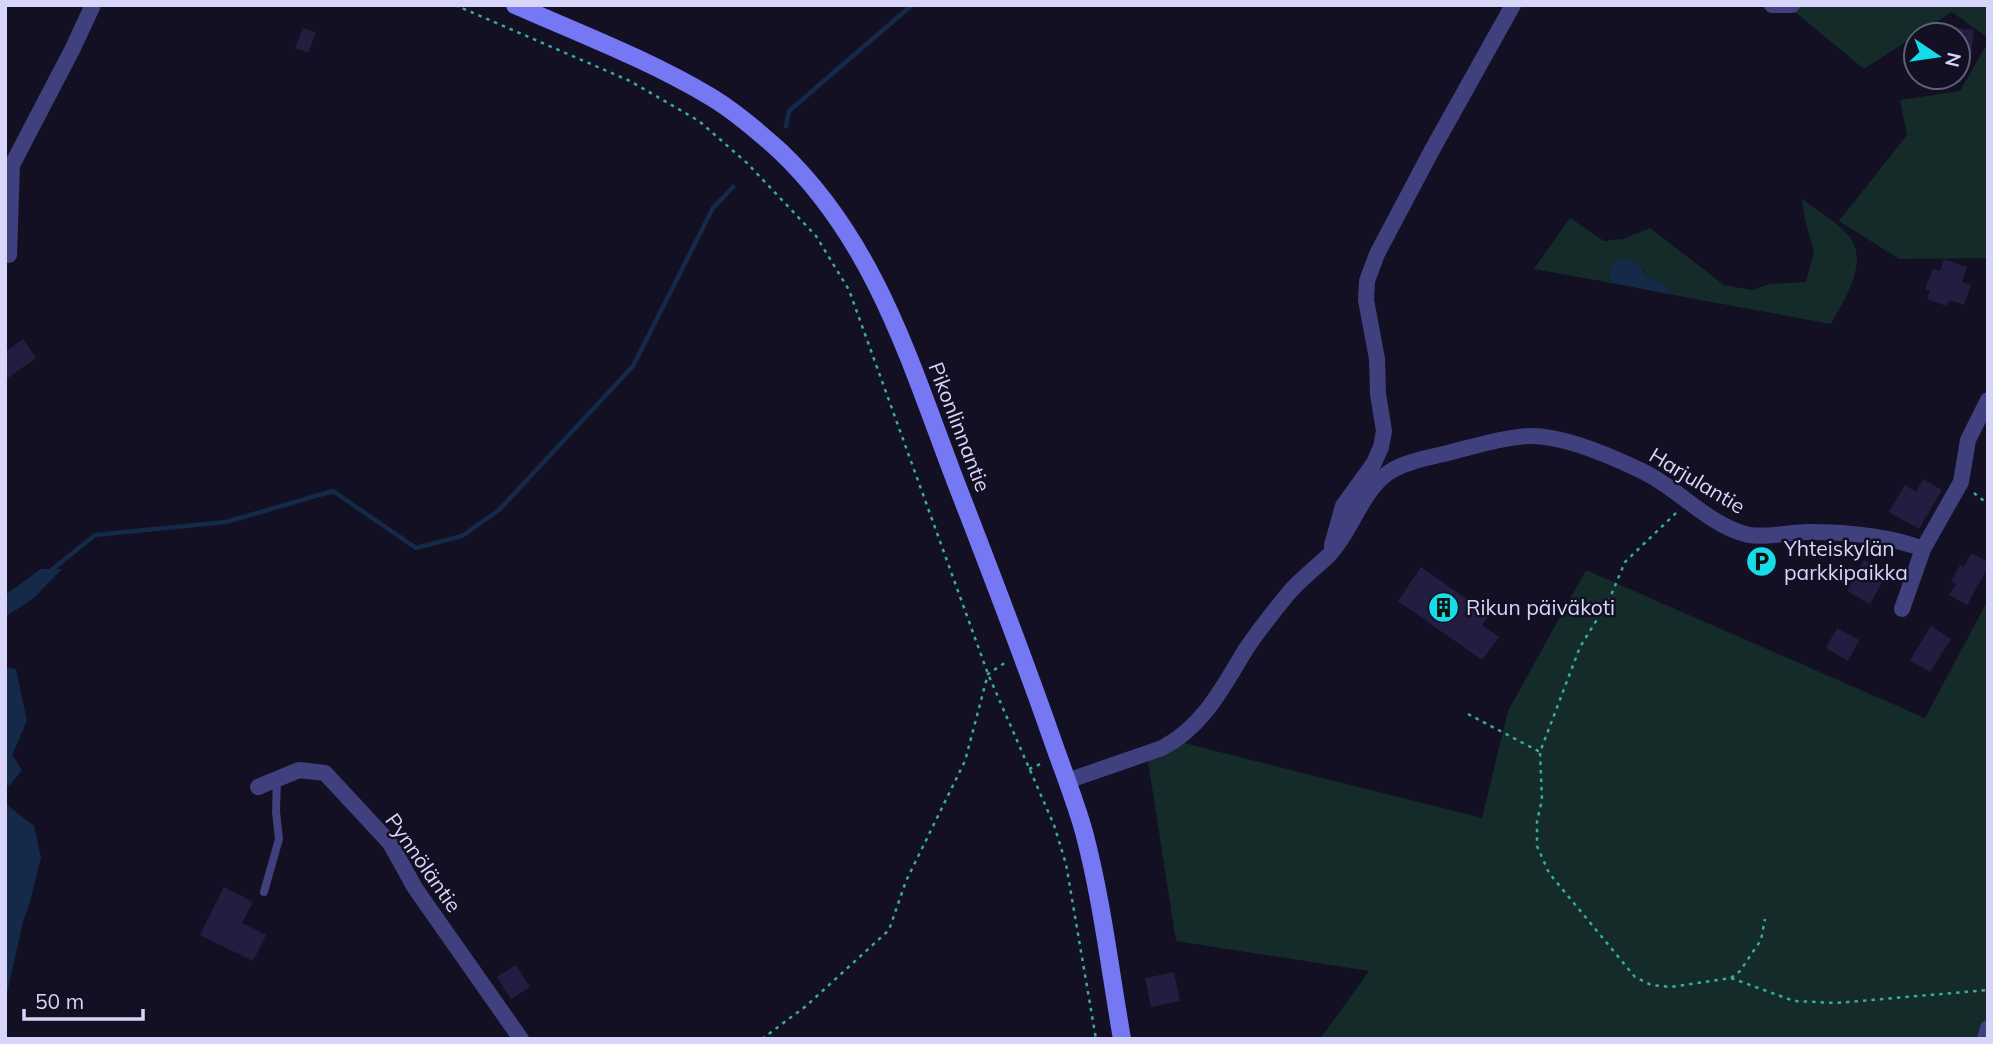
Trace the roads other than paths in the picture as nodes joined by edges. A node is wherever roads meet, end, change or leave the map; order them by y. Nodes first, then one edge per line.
1 (93, 5) edge
2 (515, 5) edge
3 (1513, 5) edge
4 (1772, 5) edge
5 (1793, 5) edge
6 (9, 255) dead end
7 (1988, 400) edge
8 (1923, 549) junction
9 (1330, 554) junction
10 (1902, 609) dead end
11 (277, 779) junction
12 (1067, 781) junction
13 (258, 787) dead end
14 (264, 891) dead end
15 (1988, 1028) edge
16 (521, 1039) edge
17 (1122, 1039) edge
18 (1985, 1039) edge

1 - 6 street
2 - 12 street, Pikonlinnantie
3 - 9 street
4 - 5 street
7 - 8 street
8 - 9 street, Harjulantie
8 - 10 street
9 - 12 street, Harjulantie
11 - 13 street, Pynnöläntie
11 - 14 lane
11 - 16 street, Pynnöläntie
12 - 17 street, Pikonlinnantie
15 - 18 street

